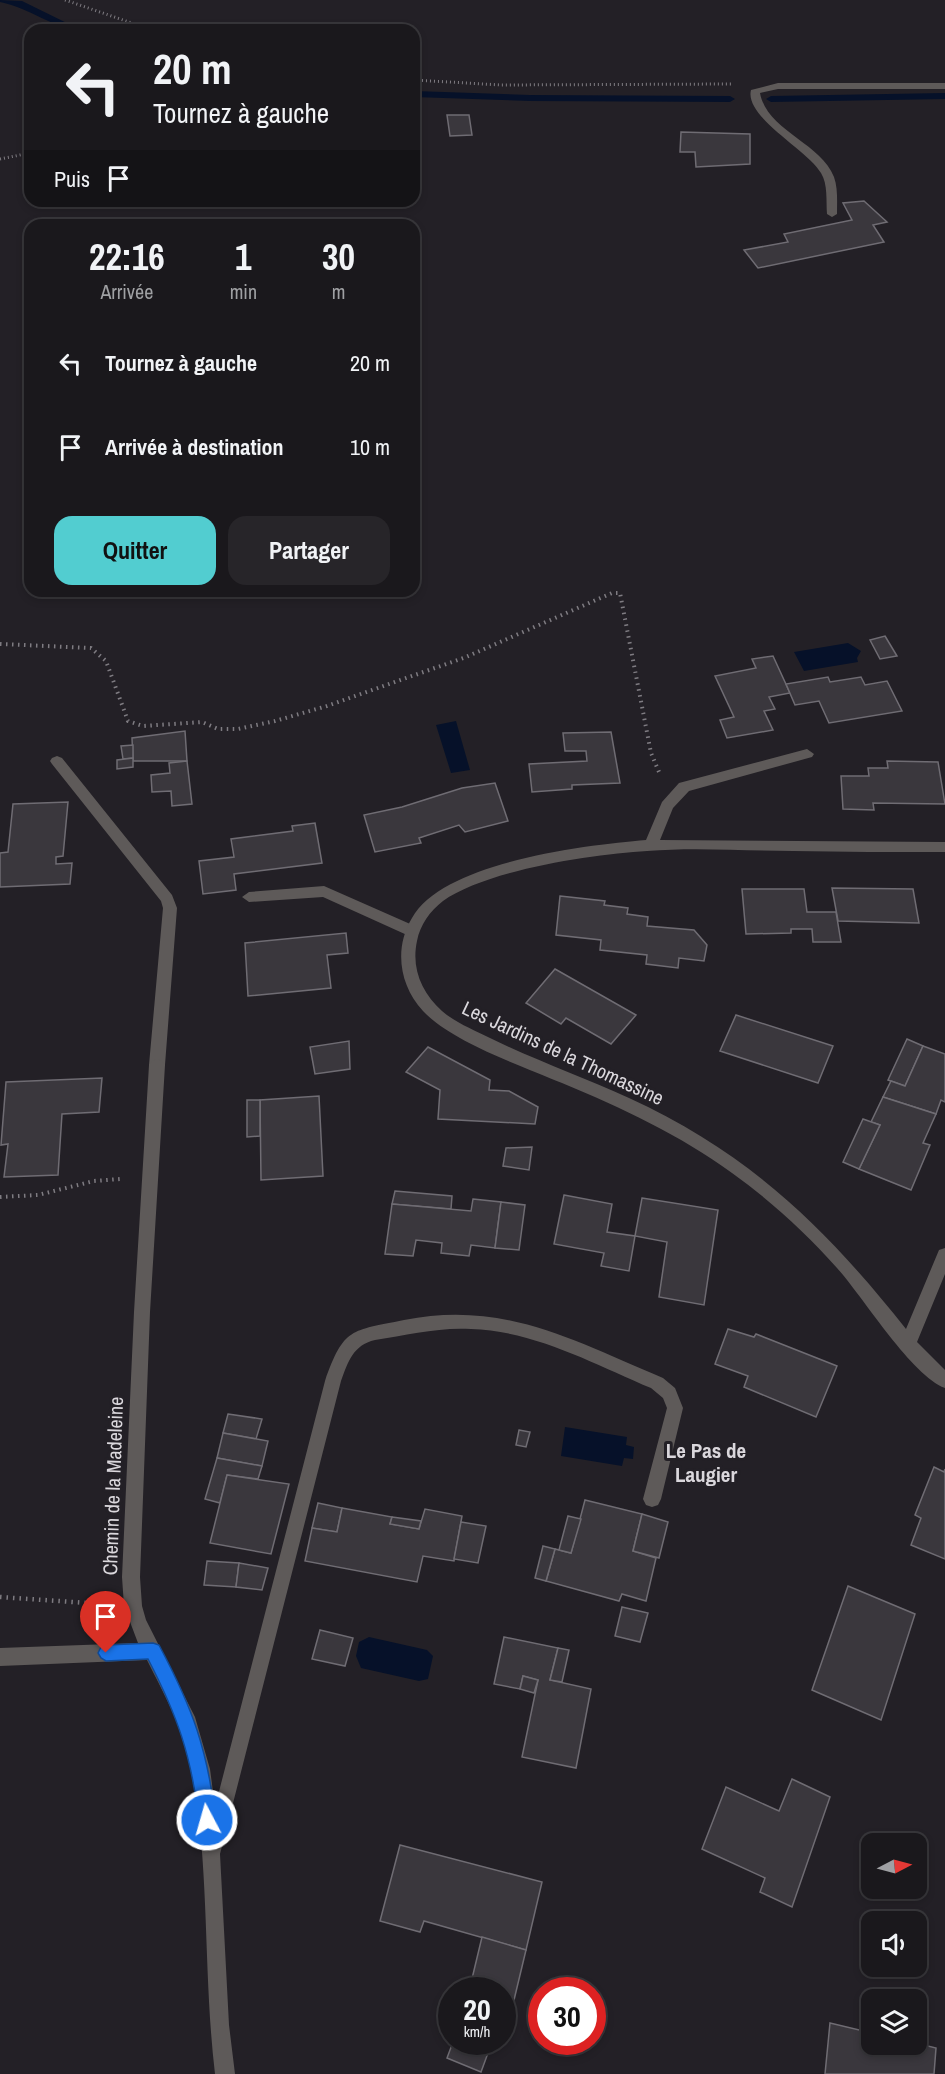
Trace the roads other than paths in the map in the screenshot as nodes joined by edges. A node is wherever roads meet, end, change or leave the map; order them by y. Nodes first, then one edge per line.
1 (945, 86) edge
2 (832, 214) dead end
3 (807, 754) dead end
4 (57, 761) dead end
5 (651, 845) junction
6 (945, 847) edge
7 (249, 897) dead end
8 (412, 932) junction
9 (945, 1255) edge
10 (907, 1345) junction
11 (945, 1380) edge
12 (652, 1499) dead end
13 (153, 1651) junction
14 (0, 1657) edge
15 (211, 1859) junction
16 (225, 2074) edge

1 - 2 street
3 - 5 street
4 - 13 street, Chemin de la Madeleine
5 - 6 street, Les Jardins de la Thomassine
5 - 8 street, Les Jardins de la Thomassine
7 - 8 street
8 - 10 street, Les Jardins de la Thomassine
9 - 10 street
10 - 11 street, Les Jardins de la Thomassine
12 - 15 street
13 - 14 street
13 - 15 street, Chemin de la Madeleine
15 - 16 street, Chemin de la Madeleine

